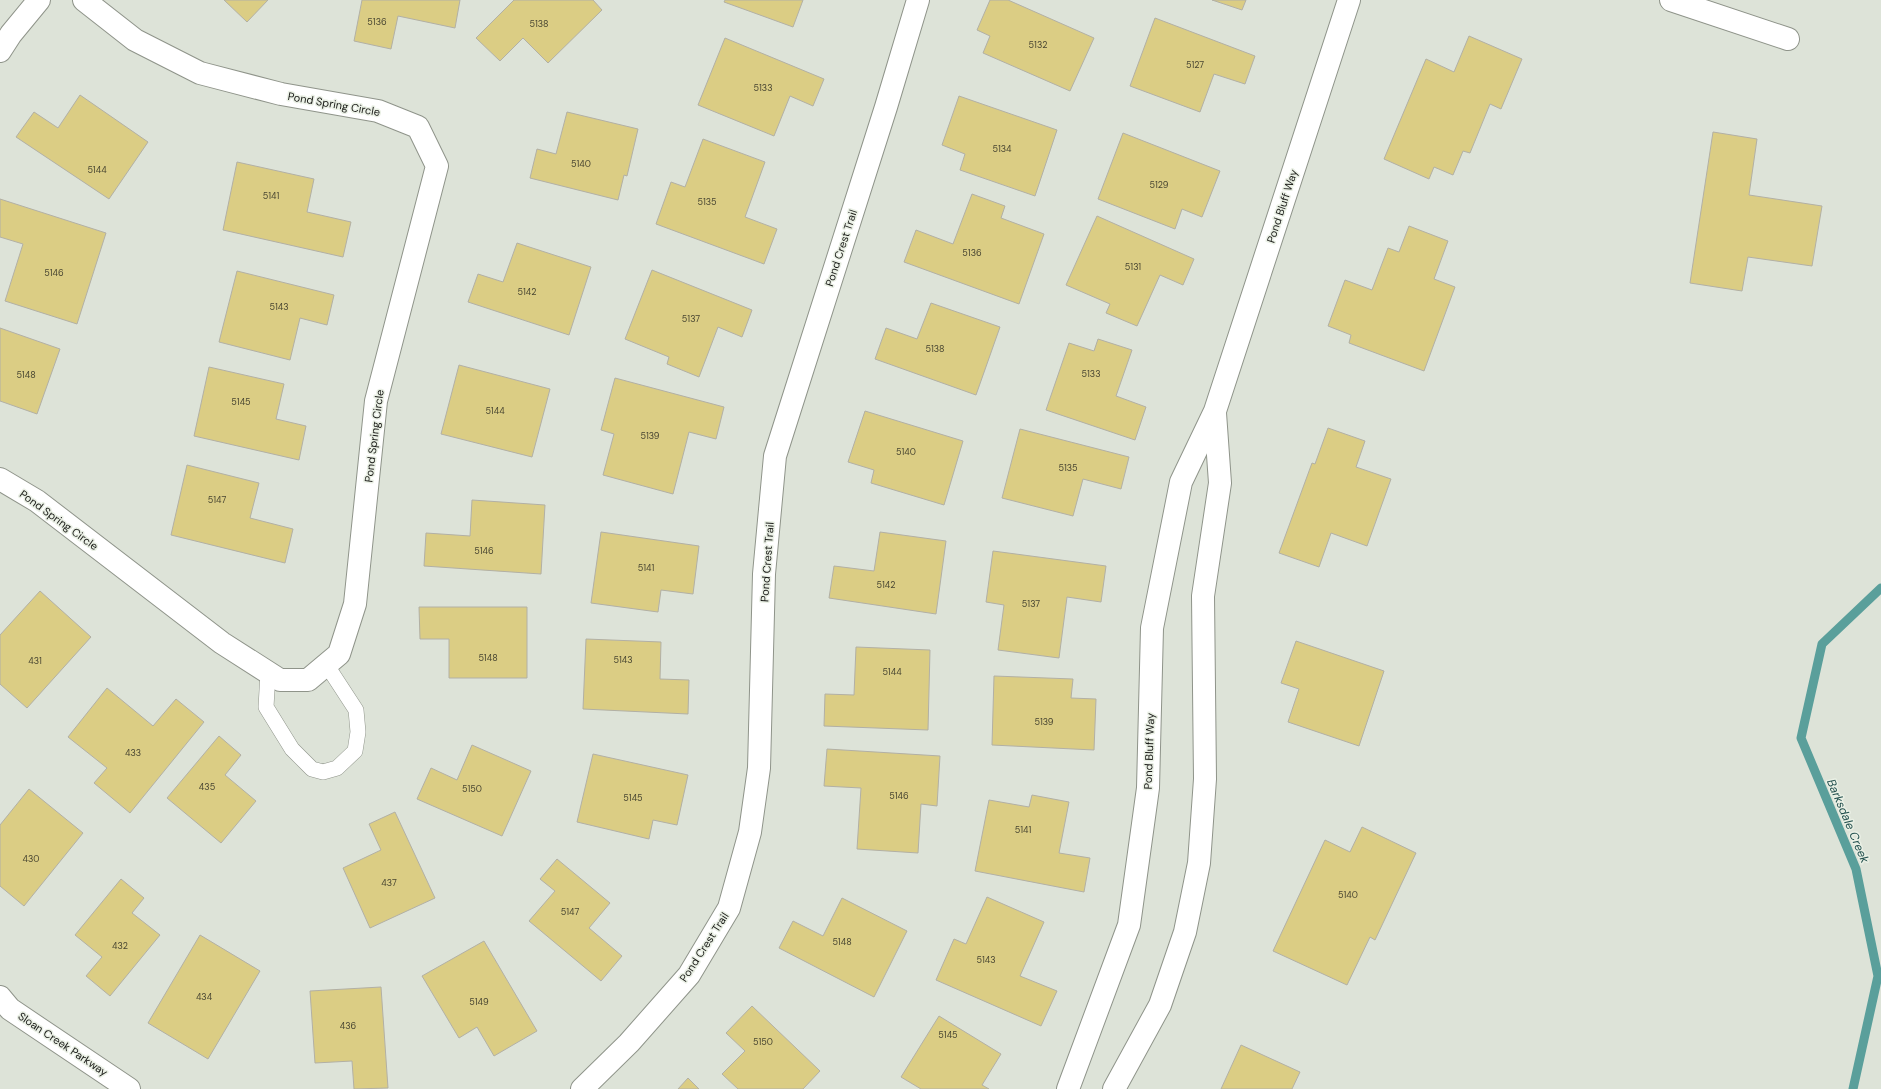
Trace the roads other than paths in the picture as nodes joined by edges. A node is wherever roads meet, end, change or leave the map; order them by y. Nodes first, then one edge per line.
1 (39, 0) edge
2 (84, 0) edge
3 (918, 0) edge
4 (1349, 0) edge
5 (1671, 0) edge
6 (1788, 39) dead end
7 (0, 51) edge
8 (1215, 411) junction
9 (0, 479) edge
10 (326, 664) junction
11 (268, 673) junction
12 (0, 997) edge
13 (129, 1089) edge
14 (582, 1089) edge
15 (1068, 1089) edge
16 (1114, 1089) edge

1 - 7 street
2 - 10 street, Pond Spring Circle
3 - 14 street, Pond Crest Trail
4 - 8 street, Pond Bluff Way
5 - 6 street
8 - 15 street, Pond Bluff Way
8 - 16 street, Pond Bluff Way
9 - 11 street, Pond Spring Circle
10 - 11 street, Pond Spring Circle
10 - 11 lane
12 - 13 street, Sloan Creek Parkway

